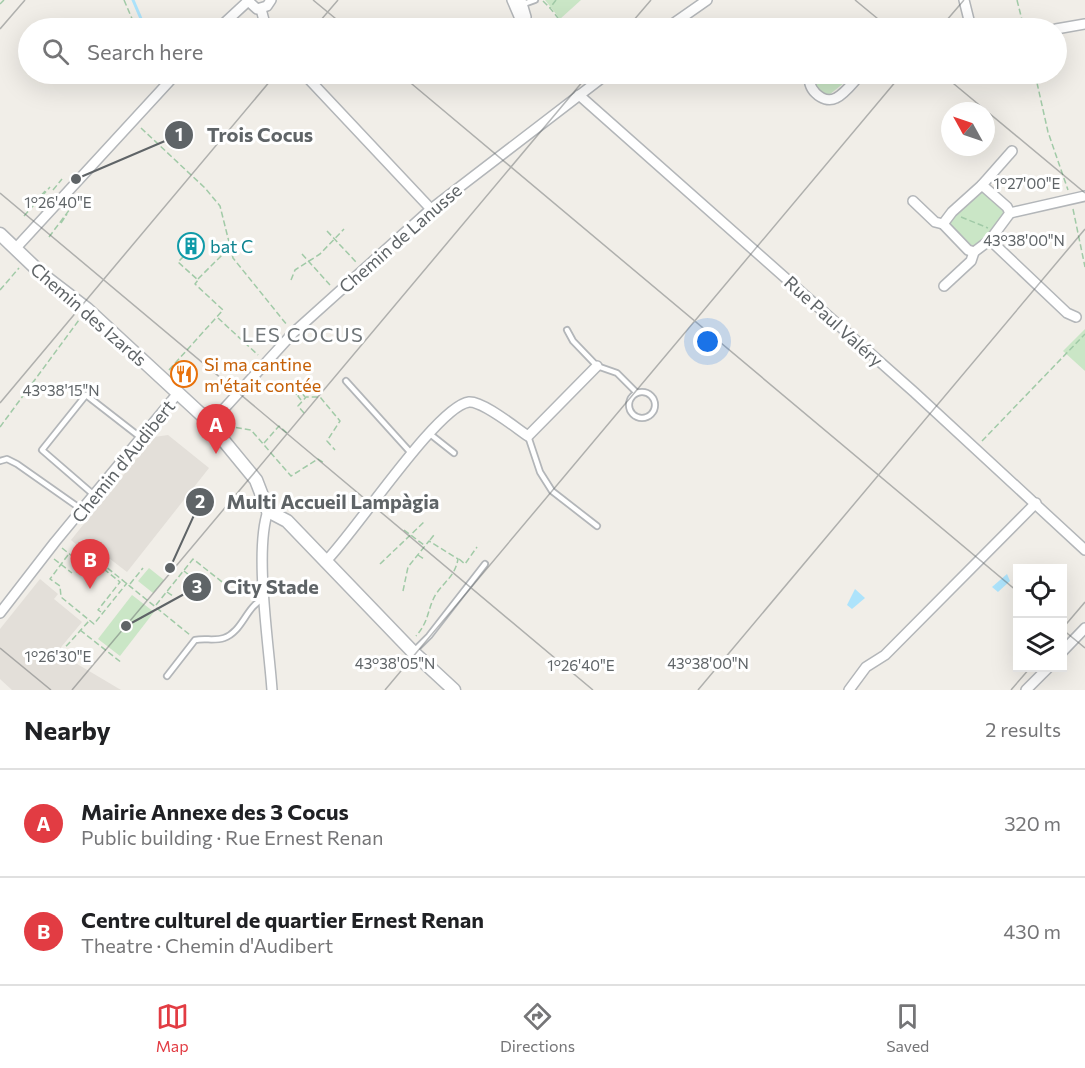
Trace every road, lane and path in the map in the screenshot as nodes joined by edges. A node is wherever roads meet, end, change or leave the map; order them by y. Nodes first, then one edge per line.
1 (4, 0) edge
2 (124, 0) edge
3 (271, 0) edge
4 (535, 0) edge
5 (543, 0) edge
6 (556, 0) edge
7 (707, 0) edge
8 (964, 0) edge
9 (1017, 0) edge
10 (247, 1) edge
11 (518, 3) edge
12 (0, 4) edge
13 (550, 8) junction
14 (261, 9) junction
15 (132, 18) edge
16 (229, 18) edge
17 (263, 18) edge
18 (558, 18) edge
19 (681, 18) edge
20 (968, 18) edge
21 (1022, 18) edge
22 (1085, 24) edge
23 (1067, 27) edge
24 (167, 84) edge
25 (313, 84) edge
26 (594, 84) edge
27 (809, 84) edge
28 (851, 84) edge
29 (1037, 84) edge
30 (579, 95) junction
31 (141, 128) dead end
32 (1012, 151) dead end
33 (62, 179) dead end
34 (982, 185) junction
35 (53, 190) dead end
36 (1085, 196) edge
37 (1071, 199) junction
38 (913, 201) dead end
39 (35, 202) dead end
40 (431, 209) junction
41 (952, 212) junction
42 (1010, 213) junction
43 (24, 216) dead end
44 (61, 223) dead end
45 (944, 224) junction
46 (344, 229) dead end
47 (327, 231) dead end
48 (0, 234) edge
49 (993, 236) junction
50 (49, 237) dead end
51 (335, 237) junction
52 (15, 249) junction
53 (232, 250) junction
54 (974, 252) junction
55 (302, 254) dead end
56 (183, 257) dead end
57 (309, 261) junction
58 (22, 264) dead end
59 (1085, 267) edge
60 (363, 269) junction
61 (198, 280) junction
62 (291, 280) dead end
63 (944, 286) dead end
64 (0, 290) edge
65 (337, 292) junction
66 (87, 309) junction
67 (217, 317) junction
68 (1077, 317) dead end
69 (567, 330) dead end
70 (293, 333) junction
71 (1085, 334) edge
72 (267, 363) junction
73 (597, 366) junction
74 (160, 376) junction
75 (346, 381) dead end
76 (292, 390) dead end
77 (178, 393) junction
78 (637, 393) junction
79 (298, 396) junction
80 (306, 398) junction
81 (302, 401) junction
82 (304, 413) dead end
83 (211, 423) junction
84 (0, 427) edge
85 (287, 433) dead end
86 (430, 434) junction
87 (528, 436) junction
88 (140, 437) junction
89 (263, 444) junction
90 (975, 448) junction
91 (335, 450) dead end
92 (411, 453) junction
93 (454, 453) dead end
94 (0, 461) edge
95 (324, 464) dead end
96 (94, 495) junction
97 (1036, 503) junction
98 (82, 510) junction
99 (268, 511) junction
100 (424, 522) dead end
101 (597, 526) dead end
102 (404, 530) dead end
103 (411, 535) junction
104 (434, 535) dead end
105 (429, 541) junction
106 (54, 542) junction
107 (425, 546) junction
108 (477, 547) dead end
109 (1085, 550) edge
110 (46, 552) junction
111 (69, 554) junction
112 (418, 555) junction
113 (424, 559) dead end
114 (458, 559) junction
115 (325, 562) junction
116 (61, 564) junction
117 (380, 564) dead end
118 (485, 564) dead end
119 (107, 567) junction
120 (143, 568) dead end
121 (183, 570) junction
122 (140, 572) junction
123 (72, 573) dead end
124 (144, 574) dead end
125 (189, 574) dead end
126 (129, 584) junction
127 (226, 585) dead end
128 (167, 591) junction
129 (403, 591) dead end
130 (173, 596) dead end
131 (265, 598) junction
132 (155, 606) junction
133 (1, 610) edge
134 (102, 613) junction
135 (89, 620) junction
136 (1085, 628) edge
137 (81, 630) junction
138 (195, 640) junction
139 (1067, 647) edge
140 (410, 649) junction
141 (60, 653) dead end
142 (122, 663) dead end
143 (1043, 672) edge
144 (167, 676) dead end
145 (272, 690) edge
146 (454, 690) edge
147 (849, 690) edge
148 (1026, 690) edge

1 - 12 path
2 - 15 path
3 - 14 street
4 - 11 lane
5 - 13 path
6 - 13 path
7 - 19 street
8 - 20 street
9 - 21 path
10 - 14 street
10 - 16 street
13 - 18 path
14 - 17 street
22 - 23 street
24 - 52 street
25 - 40 street
26 - 30 street, Chemin de Lanusse
27 - 28 street
29 - 37 path
30 - 40 street, Chemin de Lanusse
30 - 90 street, Rue Paul Valéry
31 - 53 path
32 - 34 street
33 - 35 path
34 - 41 street
34 - 42 street
36 - 37 street
37 - 42 street
37 - 59 path
38 - 45 street
39 - 43 path
40 - 60 street, Chemin de Lanusse
41 - 45 street
41 - 49 path
42 - 49 street
44 - 50 path
45 - 54 street
46 - 51 path
47 - 51 path
48 - 52 street, Chemin des Izards
49 - 54 street
49 - 68 street
51 - 57 path
51 - 60 path
52 - 66 street, Chemin des Izards
53 - 61 path
53 - 70 path
54 - 63 street
55 - 57 path
56 - 61 path
57 - 62 path
57 - 65 path
58 - 64 path
60 - 65 street, Chemin de Lanusse
61 - 67 path
65 - 70 street, Chemin de Lanusse
66 - 74 street, Chemin des Izards
66 - 84 path
67 - 72 path
67 - 74 path
69 - 73 lane
70 - 72 street, Chemin de Lanusse
71 - 90 path
72 - 83 street, Chemin de Lanusse
73 - 78 lane
73 - 87 street
74 - 77 street, Chemin des Izards
75 - 92 lane
76 - 79 path
77 - 83 street, Chemin des Izards
77 - 88 street, Chemin d'Audibert
78 - 78 lane
79 - 80 path
79 - 81 path
80 - 81 path
80 - 91 path
81 - 82 path
83 - 89 path
83 - 99 street, Chemin des Izards
85 - 89 path
86 - 87 street
86 - 92 street
86 - 93 lane
87 - 101 lane
88 - 96 street, Chemin d'Audibert
88 - 96 lane
89 - 95 path
90 - 97 street, Rue Paul Valéry
92 - 115 street
94 - 98 lane
96 - 98 street, Chemin d'Audibert
97 - 109 street, Rue Paul Valéry
97 - 147 street
98 - 106 street, Chemin d'Audibert
99 - 115 street
99 - 131 street
100 - 103 path
102 - 103 path
103 - 107 path
103 - 117 path
104 - 105 path
105 - 107 path
105 - 114 path
106 - 110 street, Chemin d'Audibert
106 - 111 path
107 - 112 path
108 - 114 path
110 - 116 path
110 - 133 street, Chemin d'Audibert
111 - 116 path
111 - 119 path
112 - 113 path
112 - 129 path
114 - 140 path
115 - 140 street
116 - 123 path
116 - 135 path
118 - 140 lane
119 - 126 path
119 - 134 path
120 - 122 path
121 - 125 path
121 - 127 path
121 - 128 path
122 - 124 path
122 - 126 path
126 - 132 path
126 - 134 path
128 - 130 path
128 - 132 path
131 - 138 lane
131 - 145 street
132 - 138 path
134 - 135 path
135 - 137 path
136 - 139 street
137 - 141 path
137 - 142 path
138 - 144 lane
140 - 146 street
143 - 148 street

